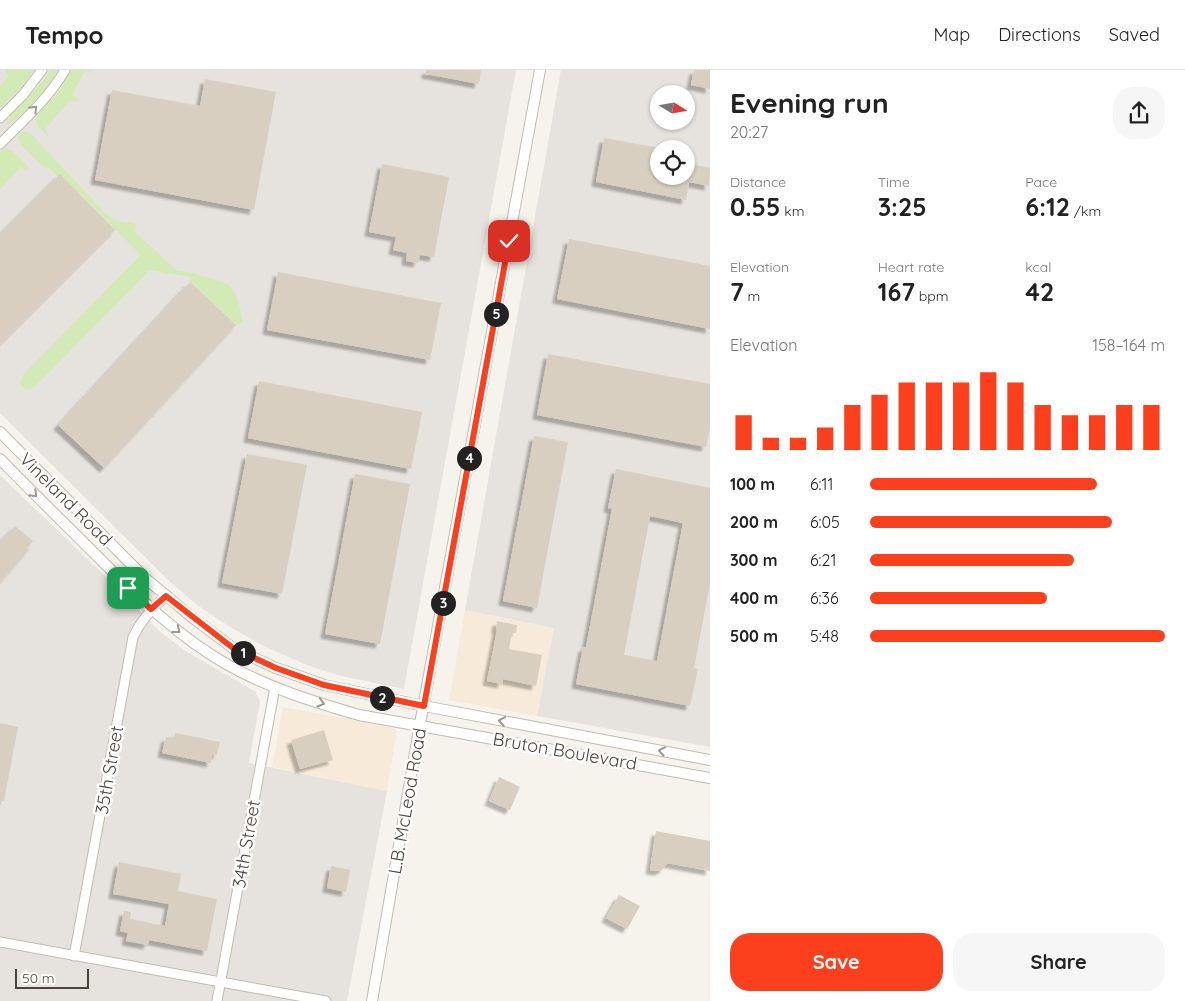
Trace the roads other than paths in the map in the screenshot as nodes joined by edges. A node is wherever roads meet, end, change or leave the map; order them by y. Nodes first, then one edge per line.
1 (42, 70) edge
2 (61, 70) edge
3 (66, 70) edge
4 (540, 70) edge
5 (58, 82) junction
6 (0, 118) edge
7 (0, 144) edge
8 (0, 432) edge
9 (0, 459) edge
10 (166, 596) junction
11 (151, 609) junction
12 (275, 688) junction
13 (424, 706) junction
14 (420, 724) junction
15 (710, 760) edge
16 (710, 778) edge
17 (0, 942) edge
18 (74, 956) junction
19 (221, 982) junction
20 (217, 1001) edge
21 (326, 1001) edge
22 (372, 1001) edge

1 - 6 street
2 - 5 street
3 - 5 street
4 - 13 street, L.B. McLeod Road
7 -> 5 street
8 - 10 street, Vineland Road
9 -> 11 street, Vineland Road
10 - 11 street, 35th Street
10 - 13 street, Vineland Road
11 -> 12 street, Vineland Road
11 - 18 street, 35th Street
12 -> 14 street, Vineland Road
12 - 19 street, 34th Street
13 - 14 street, L.B. McLeod Road
15 -> 13 street, Bruton Boulevard
14 - 16 street, Bruton Boulevard
14 - 22 street, L.B. McLeod Road
17 - 18 street
18 - 19 street
19 - 20 street, 34th Street
19 - 21 street

